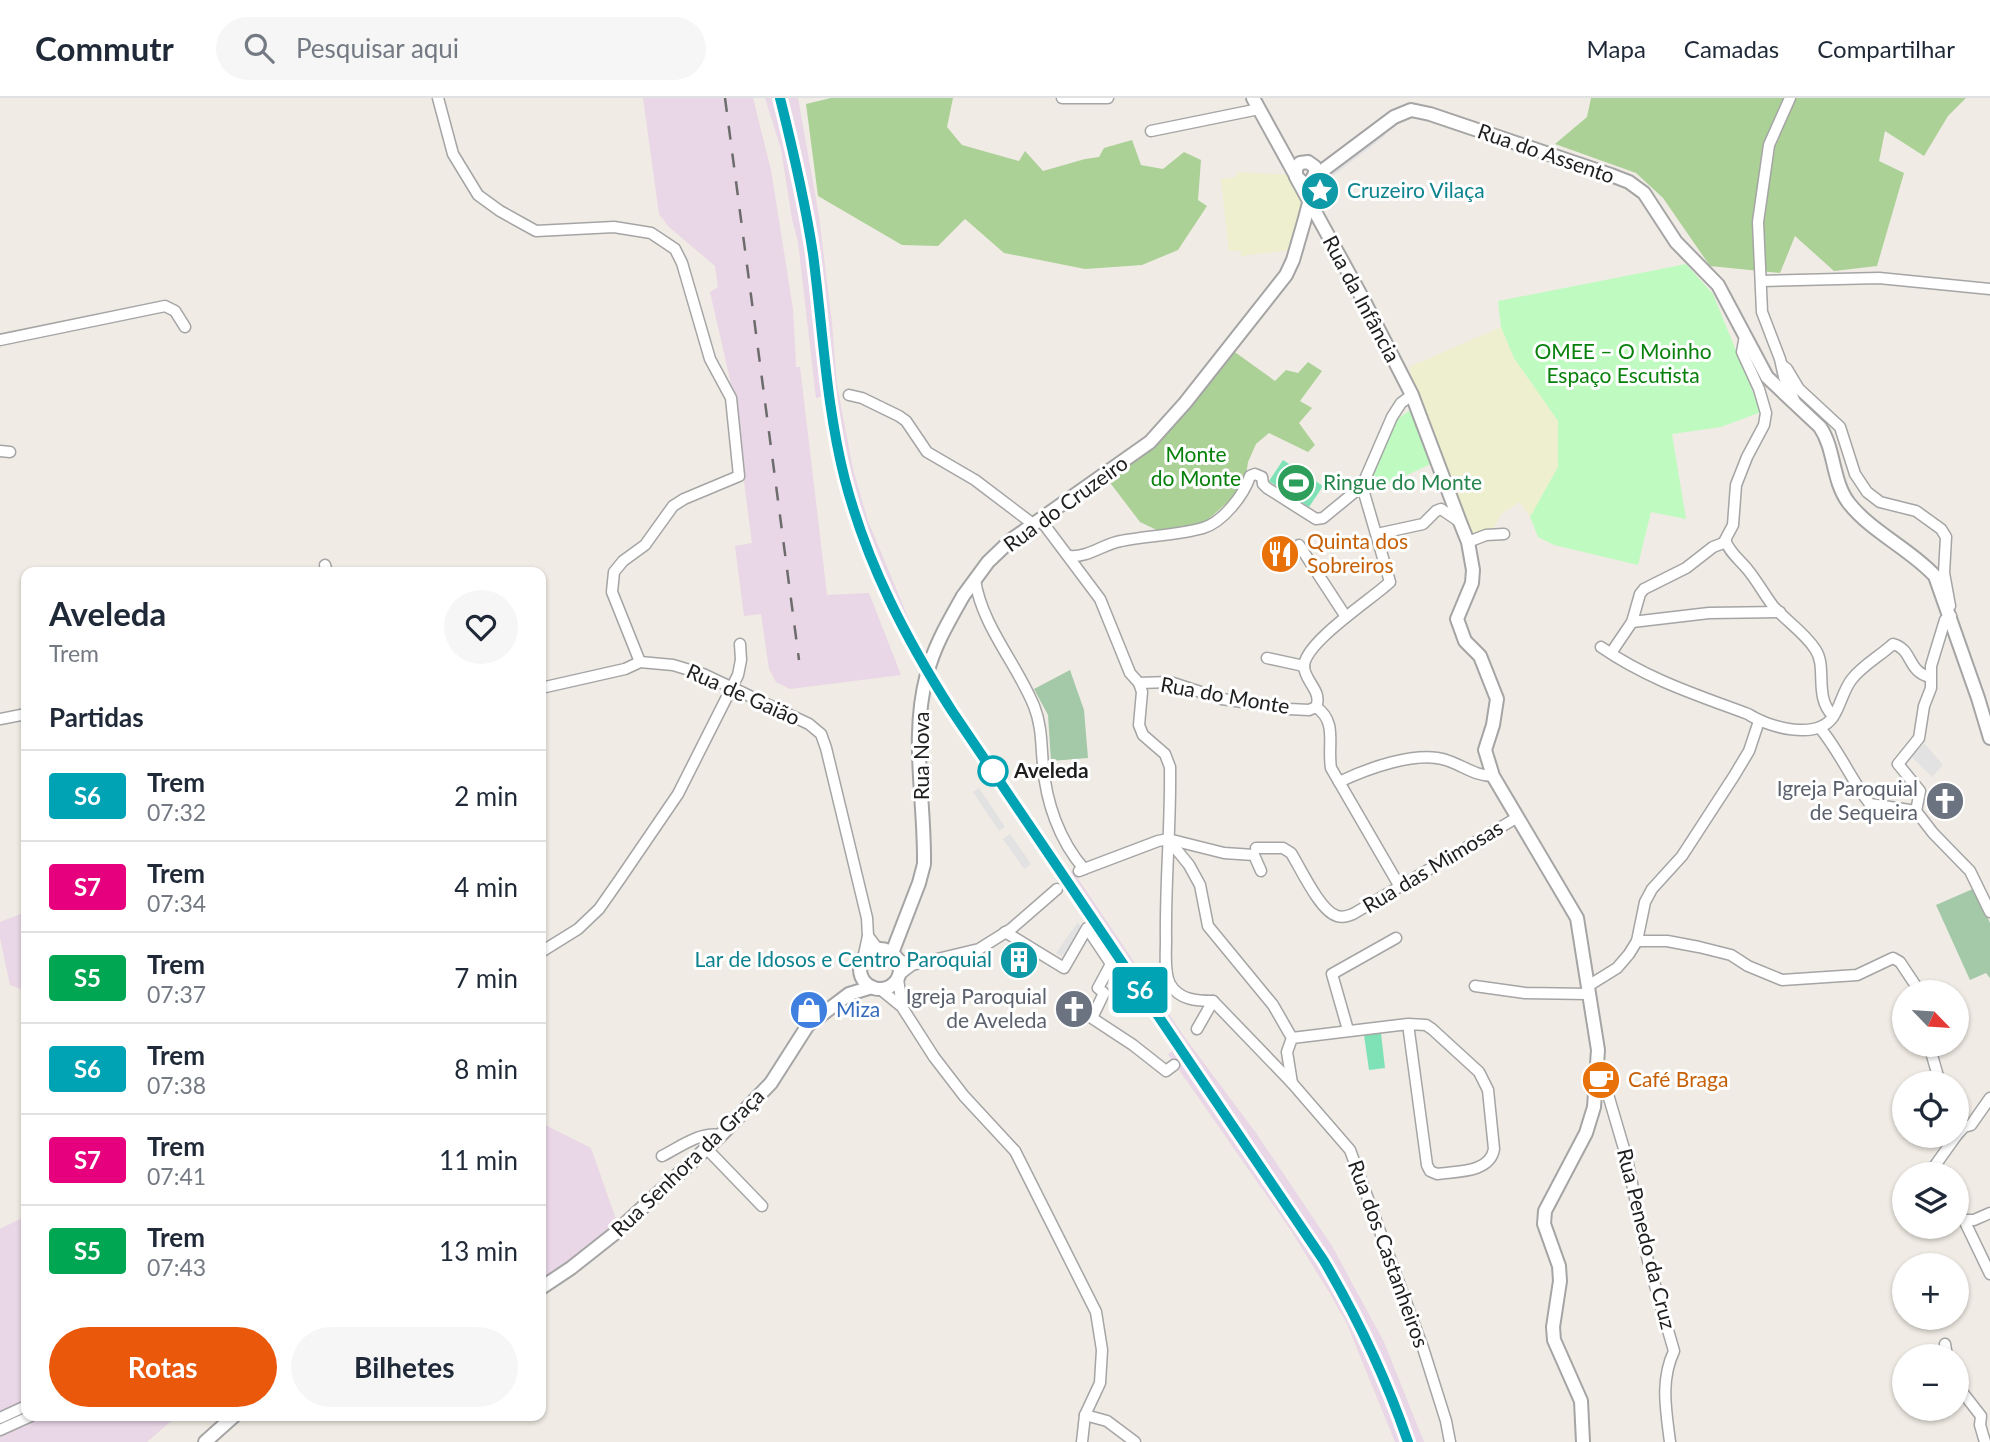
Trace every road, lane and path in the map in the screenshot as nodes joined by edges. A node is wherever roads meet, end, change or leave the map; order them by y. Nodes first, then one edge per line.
1 (438, 98) edge
2 (1062, 98) edge
3 (1108, 98) edge
4 (1790, 98) edge
5 (1256, 104) edge
6 (1152, 131) dead end
7 (1276, 139) junction
8 (1345, 155) junction
9 (1308, 162) junction
10 (1296, 177) junction
11 (1313, 178) junction
12 (1309, 203) junction
13 (1762, 281) junction
14 (1990, 289) edge
15 (186, 327) dead end
16 (1745, 336) junction
17 (0, 340) edge
18 (1782, 365) junction
19 (849, 395) dead end
20 (1412, 395) junction
21 (1797, 405) junction
22 (1362, 486) junction
23 (1037, 521) junction
24 (1461, 522) junction
25 (1377, 534) junction
26 (1504, 534) dead end
27 (1468, 542) junction
28 (1726, 542) junction
29 (1299, 545) dead end
30 (1069, 556) junction
31 (975, 580) junction
32 (1780, 612) junction
33 (1950, 614) junction
34 (1346, 617) junction
35 (1632, 622) junction
36 (740, 644) dead end
37 (1601, 646) dead end
38 (1611, 653) junction
39 (1267, 658) dead end
40 (640, 662) junction
41 (1304, 666) junction
42 (1930, 677) junction
43 (1139, 682) junction
44 (546, 687) edge
45 (732, 689) junction
46 (1316, 707) junction
47 (21, 714) edge
48 (1833, 716) junction
49 (0, 719) edge
50 (1759, 721) junction
51 (1821, 729) junction
52 (1990, 738) edge
53 (1493, 776) junction
54 (1339, 782) junction
55 (1916, 811) junction
56 (1518, 817) junction
57 (1168, 839) junction
58 (1256, 848) dead end
59 (1261, 871) dead end
60 (1400, 887) junction
61 (1058, 889) dead end
62 (1990, 912) edge
63 (1005, 932) junction
64 (868, 936) junction
65 (1396, 939) dead end
66 (1637, 941) junction
67 (546, 949) edge
68 (888, 953) junction
69 (912, 965) junction
70 (862, 966) junction
71 (898, 977) junction
72 (1912, 980) edge
73 (1475, 986) dead end
74 (876, 988) junction
75 (1588, 990) junction
76 (849, 994) junction
77 (1213, 1001) junction
78 (902, 1007) junction
79 (1408, 1024) junction
80 (1197, 1029) dead end
81 (1348, 1030) junction
82 (1292, 1038) junction
83 (1287, 1052) junction
84 (1270, 1061) junction
85 (1174, 1065) dead end
86 (1598, 1081) junction
87 (1292, 1083) junction
88 (1990, 1098) edge
89 (1969, 1126) edge
90 (721, 1135) junction
91 (707, 1149) junction
92 (662, 1156) dead end
93 (762, 1206) dead end
94 (1990, 1213) edge
95 (1969, 1219) edge
96 (1969, 1234) edge
97 (1990, 1274) edge
98 (546, 1284) edge
99 (1969, 1401) edge
100 (21, 1408) edge
101 (1085, 1415) junction
102 (0, 1418) edge
103 (21, 1421) edge
104 (228, 1421) edge
105 (0, 1430) edge
106 (205, 1442) edge
107 (1082, 1442) edge
108 (1135, 1442) edge
109 (1450, 1442) edge
110 (1583, 1442) edge
111 (1670, 1442) edge
112 (1985, 1442) edge

1 - 40 street
2 - 3 street
4 - 13 street
5 - 6 street
5 - 7 street, Rua da Infância
7 - 9 street
7 - 10 street, Rua da Infância
8 - 9 street, Rua do Assento
8 - 11 street, Rua do Assento
8 - 16 street, Rua do Assento
9 - 10 street
9 - 11 street
10 - 11 street
10 - 12 street, Rua da Infância
11 - 12 street
12 - 20 street, Rua da Infância
12 - 23 street, Rua do Cruzeiro
13 - 14 street
13 - 18 street
15 - 17 street
16 - 21 street, Rua do Assento
16 - 28 street
18 - 21 street
18 - 33 street
19 - 23 street
20 - 22 street
20 - 24 street, Rua da Infância
21 - 33 street, Rua do Assento
22 - 25 street, Rua do Monte
22 - 30 street
23 - 30 street
23 - 31 street, Rua do Cruzeiro
24 - 25 street
24 - 27 street, Rua da Infância
25 - 34 street, Rua do Monte
26 - 27 street
27 - 53 street, Rua da Infância
28 - 32 street
28 - 35 street
29 - 34 street
30 - 43 street
31 - 57 street
31 - 68 street, Rua Nova, bridge
32 - 35 street
32 - 48 street
33 - 42 street
33 - 52 street, Rua do Assento
34 - 41 street, Rua do Monte
35 - 38 street
36 - 45 street
37 - 38 street
38 - 50 street
39 - 41 street
40 - 44 street, Rua de Gaião
40 - 45 street, Rua de Gaião
41 - 46 street, Rua do Monte
42 - 48 street
42 - 55 street
43 - 46 street, Rua do Monte
43 - 57 street
45 - 64 street, Rua de Gaião
45 - 67 street
46 - 54 street
47 - 49 street
48 - 51 street
50 - 51 street
50 - 66 street
51 - 55 street
53 - 54 street
53 - 56 street
54 - 60 street
55 - 62 street
56 - 60 street, Rua das Mimosas
56 - 75 street
57 - 59 street
57 - 77 street
57 - 82 street
58 - 60 street, Rua das Mimosas
61 - 63 street
63 - 69 street
63 - 85 street
64 - 68 street, Rua de Gaião
64 - 70 street, Rua de Gaião
65 - 81 street
66 - 72 street
66 - 75 street
68 - 69 street
68 - 70 street
68 - 71 street
69 - 71 street
70 - 74 street
70 - 76 street, Rua Senhora da Graça
71 - 74 street
71 - 78 street
73 - 75 street
74 - 76 street, Rua Senhora da Graça
74 - 78 street
75 - 86 street
76 - 90 street, Rua Senhora da Graça
77 - 80 street
77 - 84 street, Rua dos Castanheiros
78 - 101 street
79 - 79 street
79 - 81 street
81 - 82 street
82 - 83 street
83 - 84 street
83 - 87 street
84 - 87 street, Rua dos Castanheiros
86 - 110 street
86 - 111 street, Rua Penedo da Cruz
87 - 109 street, Rua dos Castanheiros
88 - 89 street
90 - 91 street, Rua Senhora da Graça
90 - 92 street
91 - 93 street
91 - 98 street, Rua Senhora da Graça
94 - 95 street
96 - 97 street
99 - 112 street
100 - 102 street
101 - 107 street
101 - 108 street
103 - 105 street
104 - 106 street

